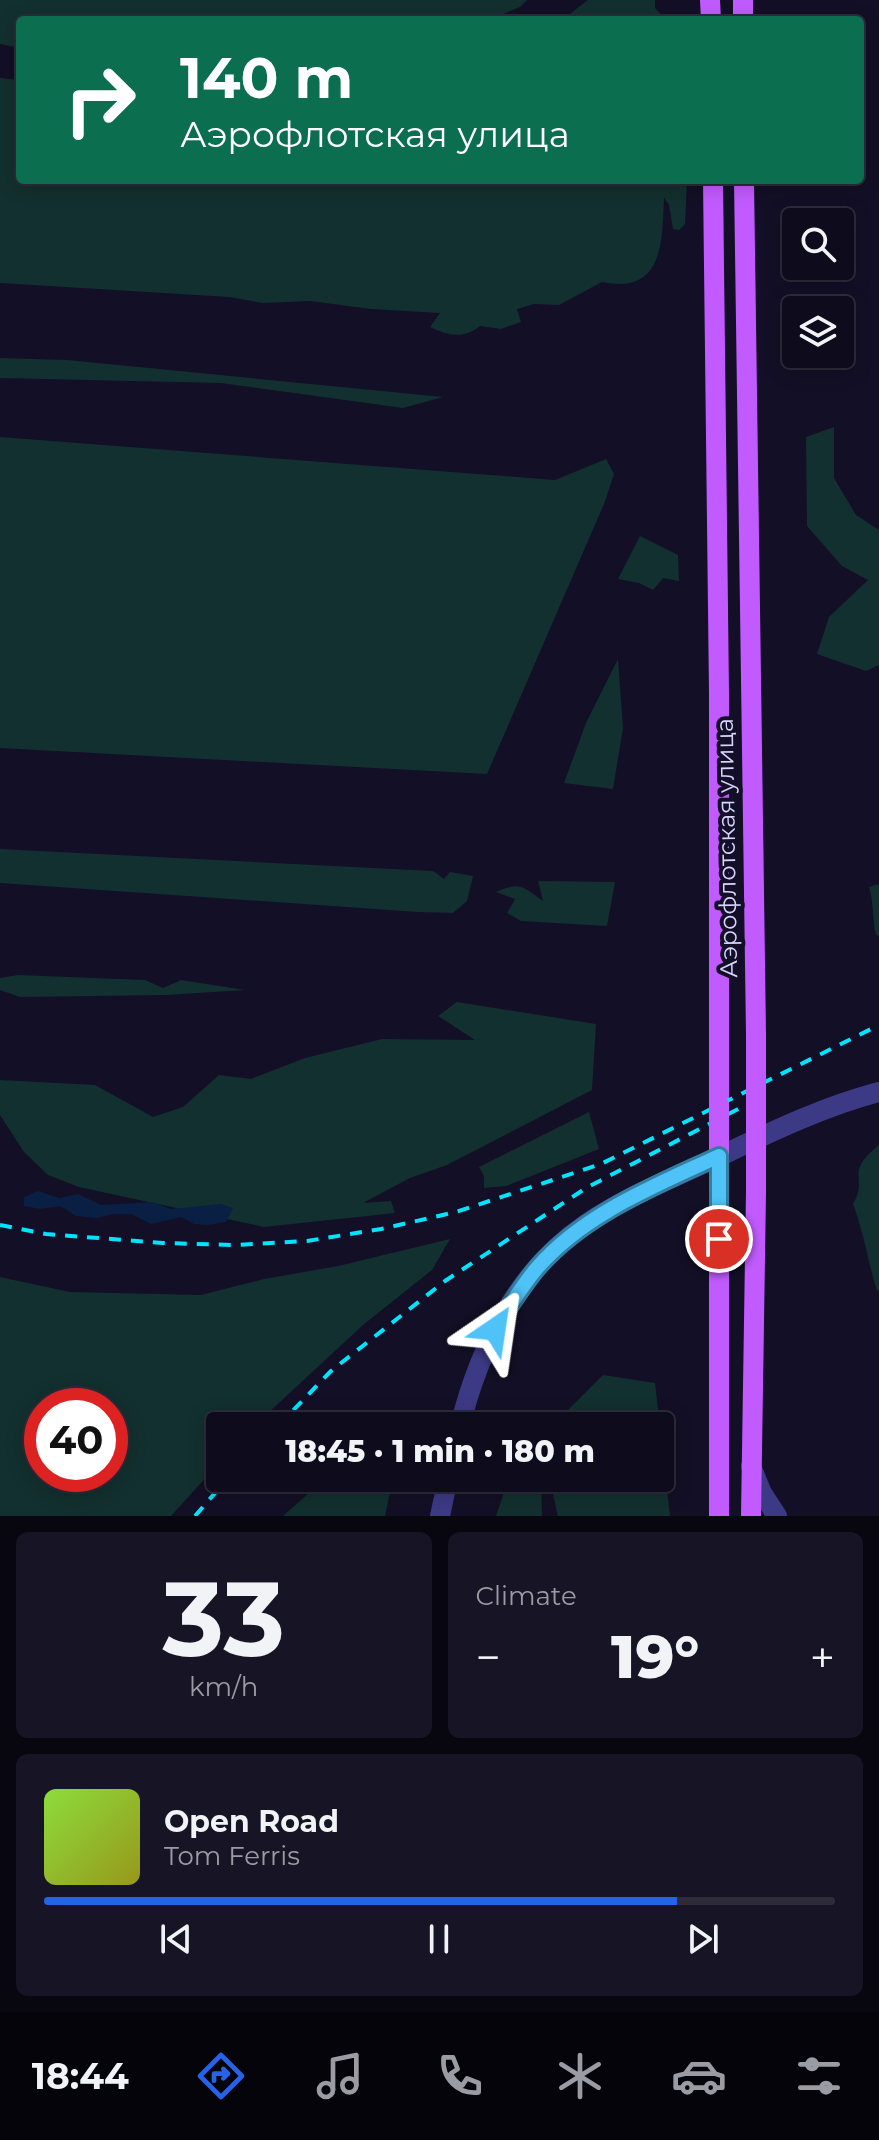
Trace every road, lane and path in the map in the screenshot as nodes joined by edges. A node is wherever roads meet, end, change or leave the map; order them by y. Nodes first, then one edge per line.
1 (713, 184) edge
2 (744, 184) edge
3 (879, 1092) edge
4 (719, 1156) junction
5 (464, 1412) edge
6 (751, 1465) junction
7 (445, 1492) edge
8 (440, 1516) edge
9 (719, 1516) edge
10 (751, 1516) edge
11 (777, 1516) edge

1 - 4 main road, Аэрофлотская улица, bridge
2 - 6 main road, Аэрофлотская улица, bridge
3 - 4 street
4 - 5 street
4 - 9 main road, Аэрофлотская улица
6 - 10 main road, Аэрофлотская улица
6 - 11 street
7 - 8 street

